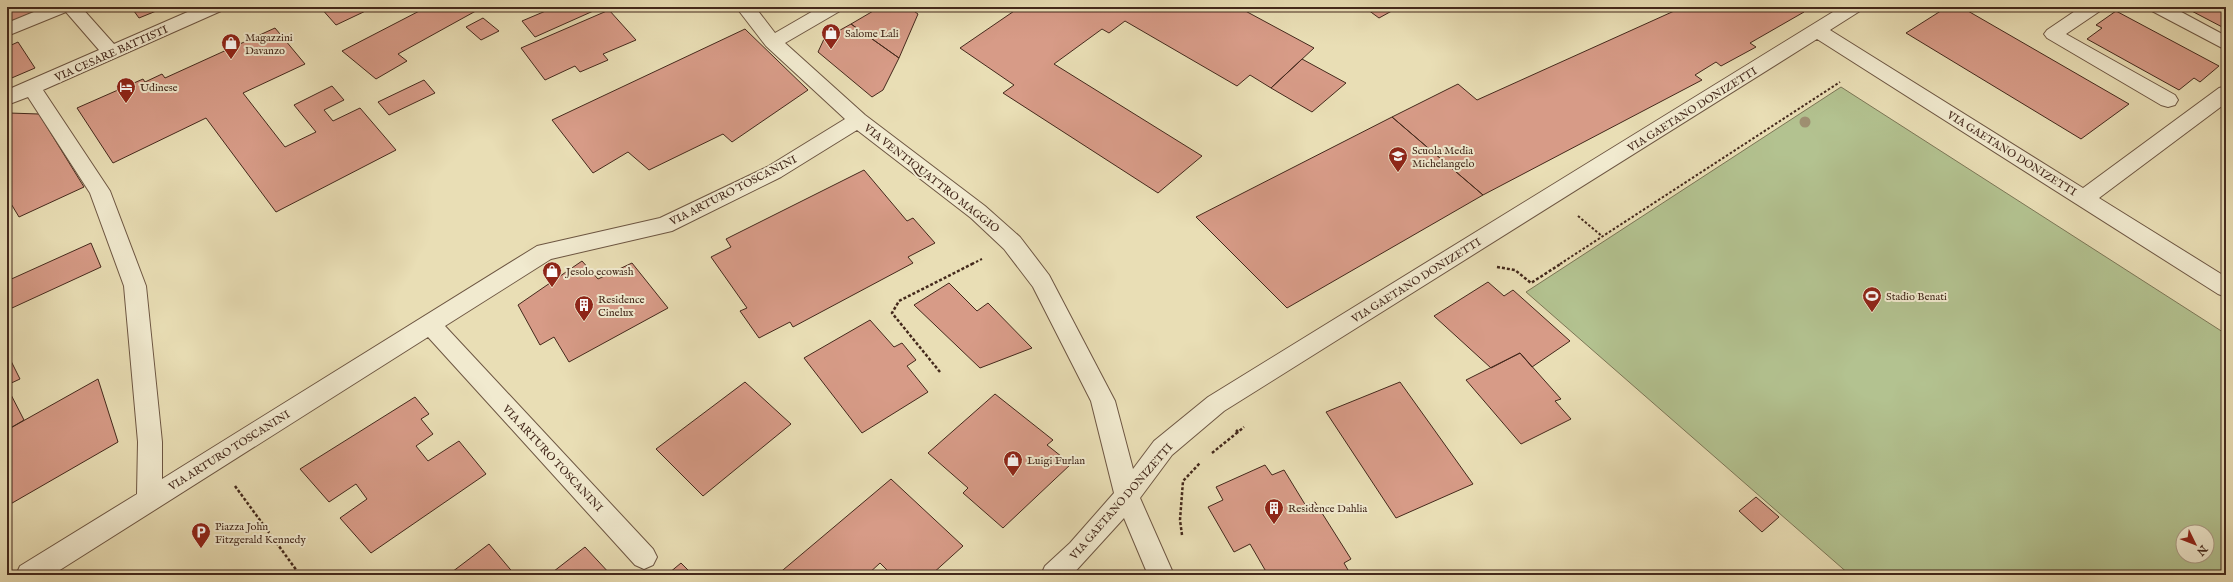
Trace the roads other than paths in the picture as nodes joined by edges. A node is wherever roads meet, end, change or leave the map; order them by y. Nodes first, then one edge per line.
1 (62, 7) edge
2 (71, 7) edge
3 (215, 7) edge
4 (745, 7) edge
5 (834, 7) edge
6 (1854, 7) edge
7 (2094, 7) edge
8 (2158, 7) edge
9 (7, 30) edge
10 (1818, 31) junction
11 (773, 42) junction
12 (2226, 44) edge
13 (111, 52) junction
14 (32, 88) junction
15 (2226, 93) edge
16 (7, 98) edge
17 (2168, 100) dead end
18 (858, 120) junction
19 (2084, 198) junction
20 (2226, 288) edge
21 (430, 324) junction
22 (1127, 496) junction
23 (149, 500) junction
24 (644, 557) dead end
25 (29, 575) edge
26 (1054, 575) edge
27 (1161, 575) edge

1 - 9 street
2 - 13 street
3 - 13 street, VIA CESARE BATTISTI
4 - 11 street, VIA VENTIQUATTRO MAGGIO
5 - 11 street
6 - 10 street, VIA GAETANO DONIZETTI
7 - 17 street
8 - 12 street
10 - 19 street, VIA GAETANO DONIZETTI
10 - 22 street, VIA GAETANO DONIZETTI
11 - 18 street, VIA VENTIQUATTRO MAGGIO
13 - 14 street, VIA CESARE BATTISTI
14 - 16 street, VIA CESARE BATTISTI
14 - 23 street
15 - 19 street, VIA GAETANO DONIZETTI
18 - 21 street, VIA ARTURO TOSCANINI
18 - 22 street, VIA VENTIQUATTRO MAGGIO
19 - 20 street, VIA GAETANO DONIZETTI
21 - 23 street, VIA ARTURO TOSCANINI
21 - 24 street, VIA ARTURO TOSCANINI
22 - 26 street, VIA GAETANO DONIZETTI
22 - 27 street, VIA VENTIQUATTRO MAGGIO
23 - 25 street, VIA ARTURO TOSCANINI

